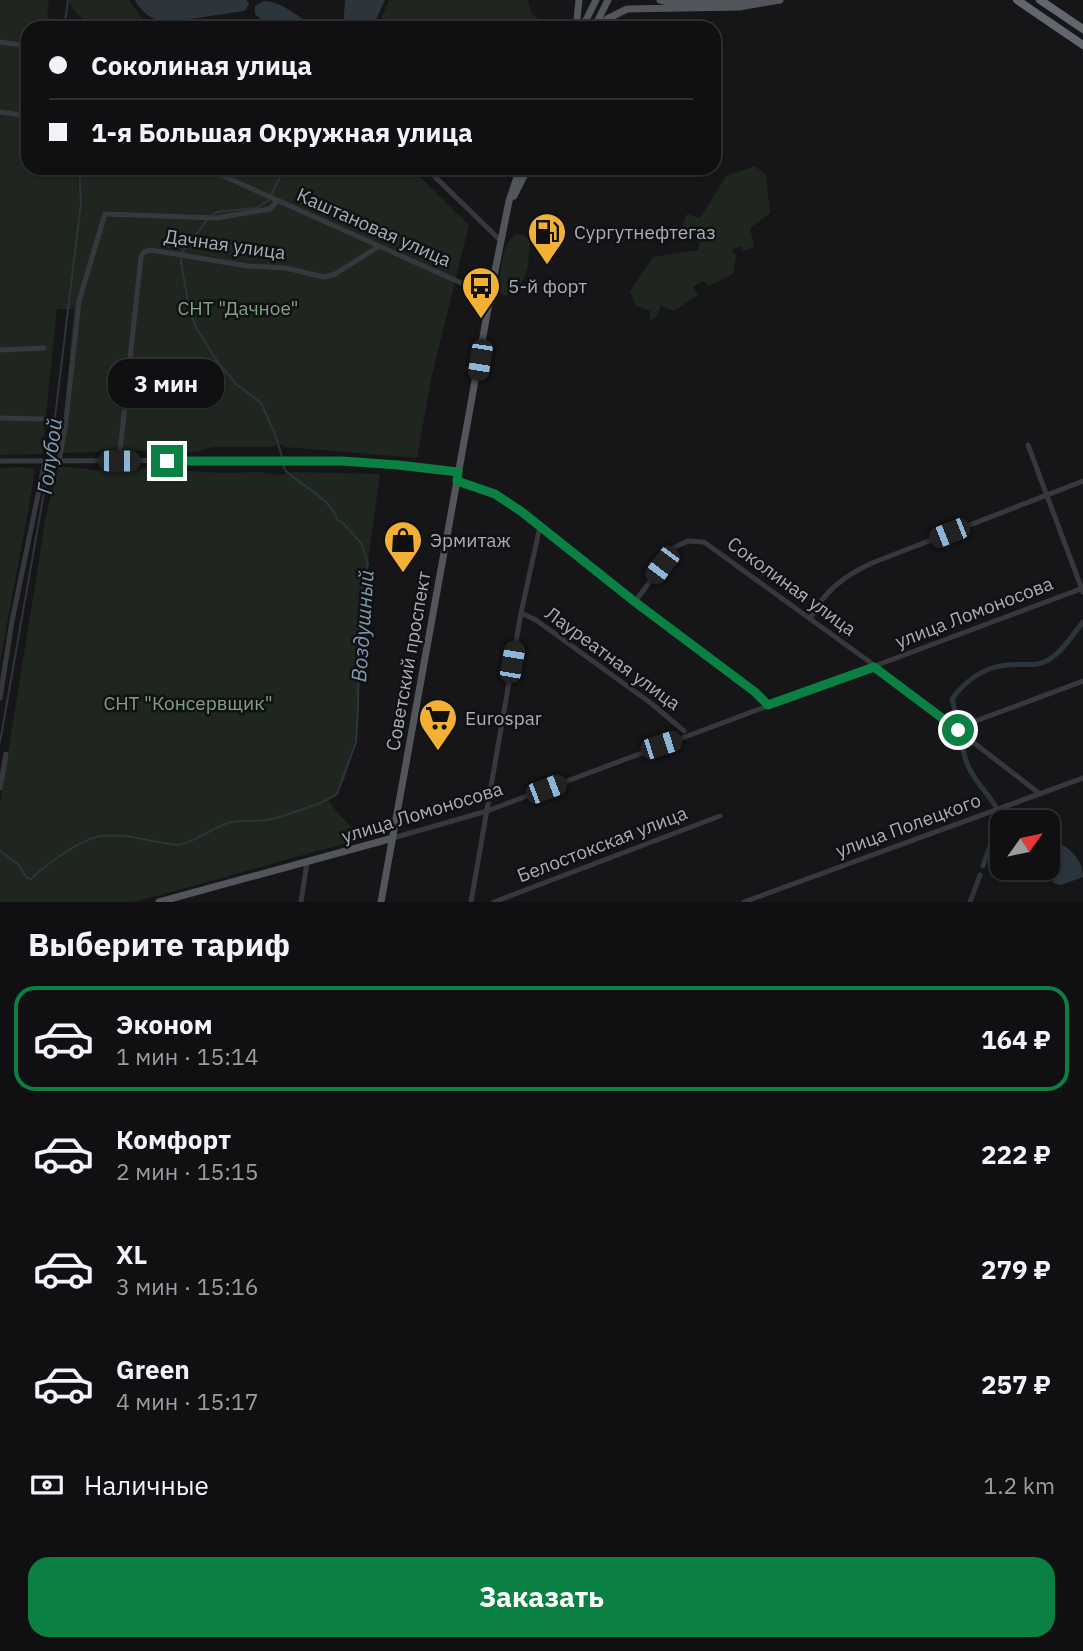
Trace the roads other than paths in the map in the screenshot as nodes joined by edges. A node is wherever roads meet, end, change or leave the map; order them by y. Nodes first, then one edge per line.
1 (579, 0) edge
2 (596, 0) edge
3 (608, 0) edge
4 (660, 0) edge
5 (762, 0) edge
6 (780, 0) edge
7 (1017, 0) edge
8 (1040, 0) edge
9 (578, 21) edge
10 (586, 21) edge
11 (598, 21) edge
12 (605, 21) edge
13 (1083, 29) edge
14 (0, 42) edge
15 (21, 45) edge
16 (1083, 45) edge
17 (0, 112) edge
18 (21, 115) edge
19 (221, 175) edge
20 (433, 175) edge
21 (518, 175) edge
22 (525, 175) edge
23 (277, 201) junction
24 (506, 220) junction
25 (501, 241) junction
26 (378, 247) junction
27 (490, 296) junction
28 (44, 348) dead end
29 (0, 350) edge
30 (0, 418) edge
31 (43, 419) dead end
32 (1028, 445) dead end
33 (0, 461) edge
34 (45, 461) junction
35 (57, 461) junction
36 (119, 461) junction
37 (457, 477) junction
38 (1083, 481) edge
39 (1045, 494) junction
40 (540, 526) junction
41 (1082, 589) edge
42 (635, 602) junction
43 (521, 613) junction
44 (810, 619) junction
45 (874, 667) junction
46 (1083, 681) edge
47 (0, 698) edge
48 (768, 705) junction
49 (958, 730) junction
50 (684, 731) dead end
51 (6, 754) dead end
52 (1083, 778) edge
53 (0, 788) edge
54 (1040, 794) junction
55 (487, 811) junction
56 (720, 816) dead end
57 (393, 838) junction
58 (307, 862) junction
59 (159, 902) edge
60 (300, 902) edge
61 (381, 902) edge
62 (471, 902) edge
63 (495, 902) edge
64 (744, 902) edge

1 - 9 main road
2 - 10 main road
3 - 11 main road
4 - 5 main road
6 - 12 main road
7 - 16 highway
8 - 13 highway
14 - 15 street
17 - 18 street
19 - 23 street, Каштановая улица
20 - 25 street
21 - 24 main road, Советский проспект
22 - 24 main road, Советский проспект
23 - 26 street, Каштановая улица
23 - 35 street
24 - 25 main road, Советский проспект
25 - 27 main road, Советский проспект
26 - 27 street, Каштановая улица
26 - 36 street, Дачная улица
27 - 37 main road, Советский проспект
28 - 29 street
30 - 31 street
32 - 39 street
33 - 34 street
34 - 35 street
34 - 47 street
35 - 36 street
36 - 37 street
37 - 40 street
37 - 57 main road, Советский проспект
38 - 39 street
39 - 41 street
39 - 44 street
40 - 42 street
40 - 43 street
41 - 45 street, улица Ломоносова
42 - 44 street, Соколиная улица
42 - 48 street
43 - 50 street, Лауреатная улица
43 - 55 street
44 - 45 street, Соколиная улица
45 - 48 street, улица Ломоносова
45 - 49 street, Соколиная улица
46 - 49 street
48 - 55 street, улица Ломоносова
49 - 54 street, Соколиная улица
51 - 53 street
52 - 54 street, улица Полецкого
54 - 64 street, улица Полецкого
55 - 57 street, улица Ломоносова
55 - 62 street
56 - 63 street, Белостокская улица
57 - 58 main road, улица Ломоносова
57 - 61 main road, Советский проспект
58 - 59 main road, улица Ломоносова
58 - 60 street

